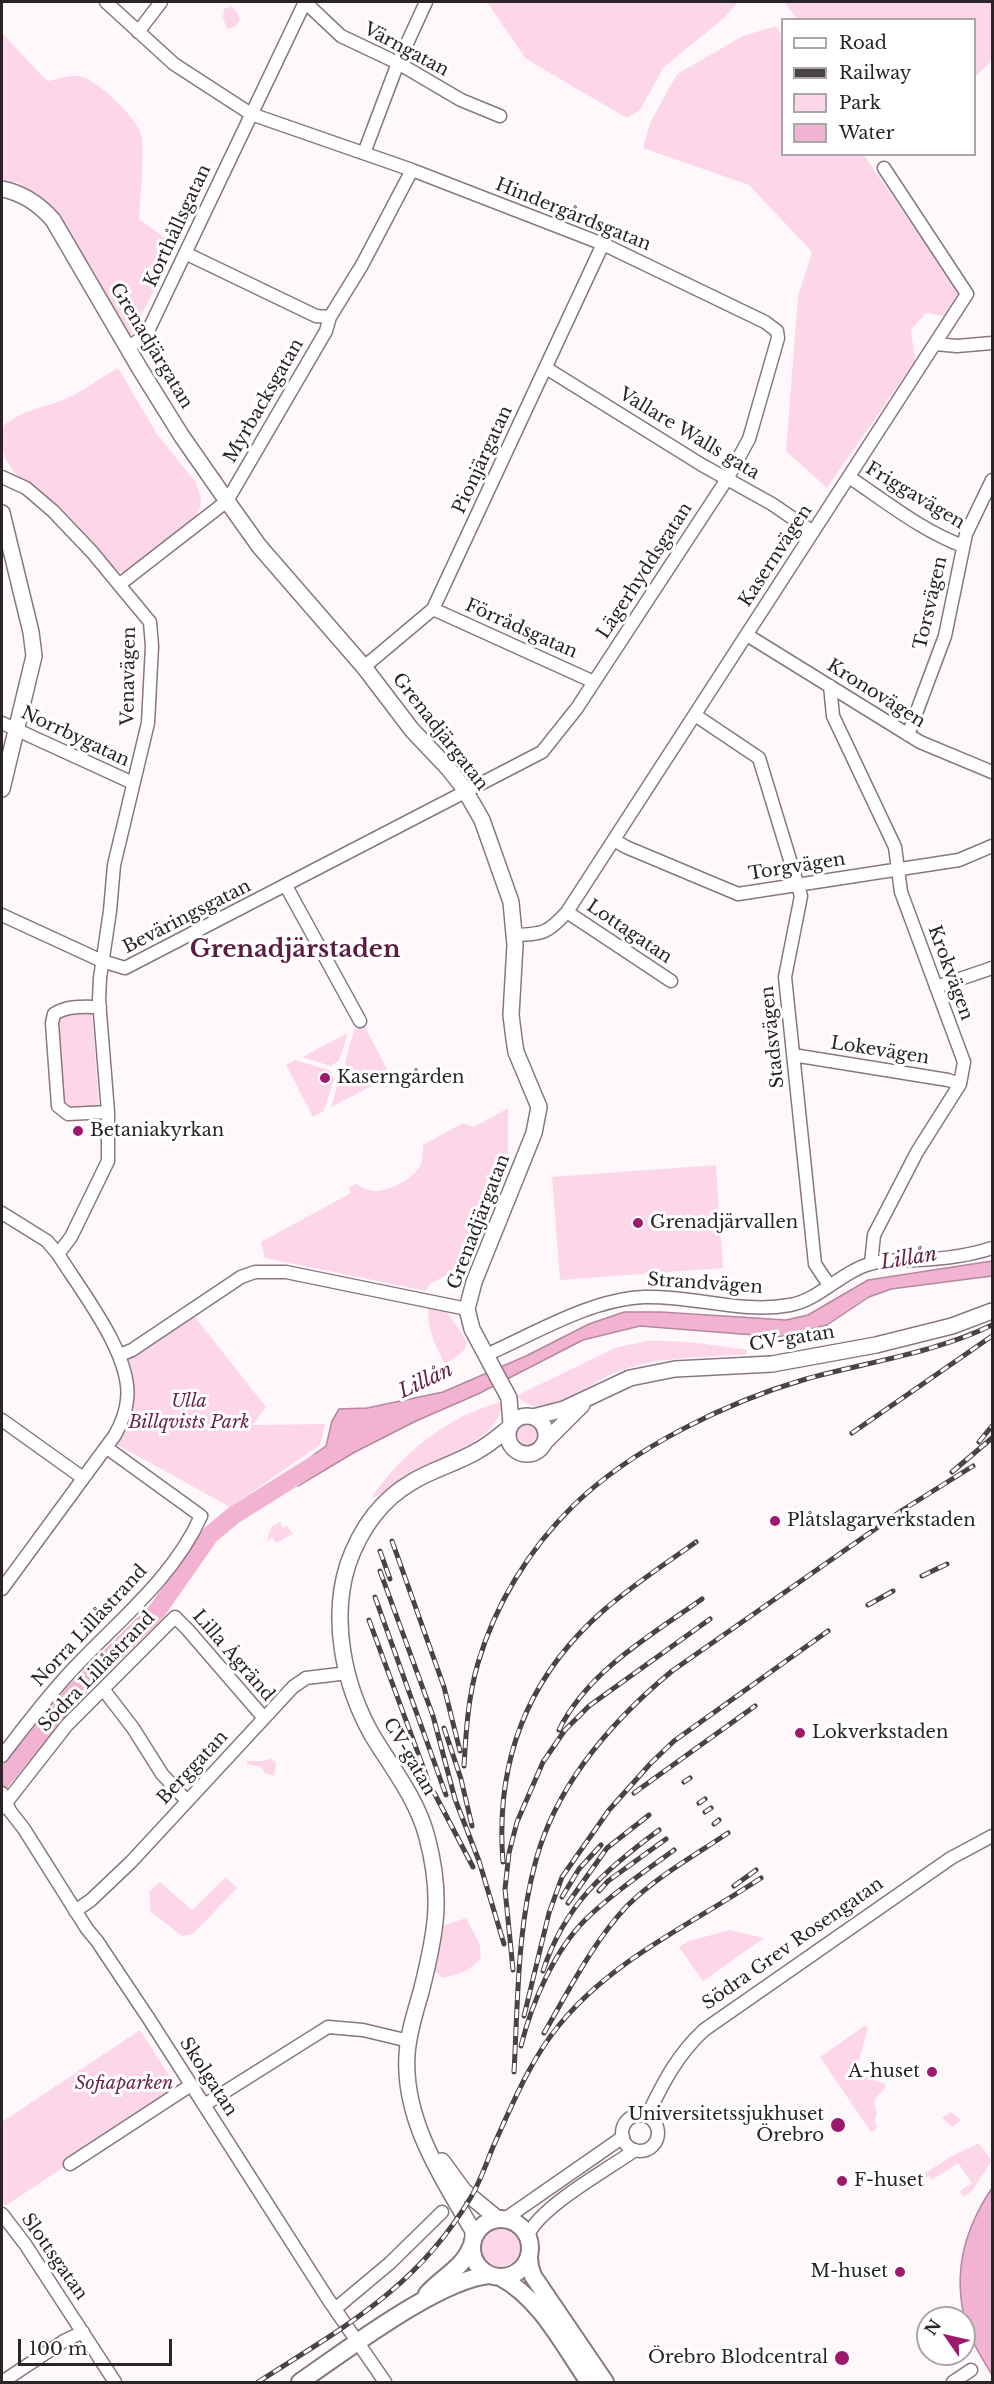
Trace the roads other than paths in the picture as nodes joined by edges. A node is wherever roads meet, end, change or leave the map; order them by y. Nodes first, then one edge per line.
1 (106, 2) edge
2 (160, 2) edge
3 (305, 2) edge
4 (426, 2) edge
5 (138, 32) junction
6 (398, 63) junction
7 (251, 114) junction
8 (500, 116) dead end
9 (364, 153) junction
10 (884, 168) dead end
11 (412, 170) junction
12 (2, 189) edge
13 (603, 244) junction
14 (185, 254) junction
15 (330, 317) junction
16 (765, 322) joint
17 (993, 343) edge
18 (935, 344) junction
19 (129, 347) junction
20 (546, 368) junction
21 (2, 477) edge
22 (849, 477) junction
23 (727, 479) junction
24 (993, 480) edge
25 (227, 501) junction
26 (2, 513) edge
27 (813, 532) junction
28 (963, 546) junction
29 (120, 584) junction
30 (433, 609) junction
31 (747, 634) junction
32 (364, 667) junction
33 (594, 682) junction
34 (830, 686) junction
35 (695, 715) junction
36 (2, 723) edge
37 (16, 729) junction
38 (908, 735) junction
39 (992, 769) edge
40 (133, 783) junction
41 (2, 789) edge
42 (466, 792) junction
43 (614, 840) junction
44 (993, 846) edge
45 (898, 869) junction
46 (798, 885) junction
47 (286, 886) junction
48 (567, 912) junction
49 (2, 915) edge
50 (514, 935) junction
51 (102, 961) junction
52 (993, 968) edge
53 (671, 981) dead end
54 (936, 987) junction
55 (100, 1007) junction
56 (360, 1021) dead end
57 (793, 1055) junction
58 (960, 1084) junction
59 (108, 1112) junction
60 (2, 1213) edge
61 (993, 1248) edge
62 (58, 1254) junction
63 (871, 1263) junction
64 (829, 1285) junction
65 (467, 1309) junction
66 (993, 1311) edge
67 (120, 1354) junction
68 (489, 1360) junction
69 (596, 1393) junction
70 (509, 1398) junction
71 (532, 1416) junction
72 (2, 1420) edge
73 (510, 1426) junction
74 (544, 1443) junction
75 (107, 1448) junction
76 (479, 1450) junction
77 (516, 1450) junction
78 (83, 1478) junction
79 (2, 1589) edge
80 (175, 1617) joint
81 (348, 1673) junction
82 (103, 1689) junction
83 (264, 1718) junction
84 (2, 1756) edge
85 (4, 1801) edge
86 (187, 1801) junction
87 (993, 1836) edge
88 (75, 1911) junction
89 (409, 2041) junction
90 (191, 2085) junction
91 (204, 2105) junction
92 (647, 2115) junction
93 (623, 2137) junction
94 (428, 2146) junction
95 (635, 2150) junction
96 (70, 2164) dead end
97 (442, 2212) dead end
98 (2, 2214) edge
99 (501, 2219) junction
100 (528, 2235) junction
101 (472, 2243) junction
102 (529, 2257) junction
103 (495, 2276) junction
104 (419, 2304) junction
105 (336, 2309) junction
106 (83, 2332) junction
107 (357, 2343) junction
108 (971, 2370) dead end
109 (596, 2381) edge
110 (2, 2382) edge
111 (115, 2382) edge
112 (300, 2382) edge
113 (385, 2382) edge
114 (953, 2382) edge

1 - 5 street, Hindergårdsgatan
2 - 5 street
3 - 6 street, Värngatan
3 - 7 street, Värngatan
4 - 6 street
5 - 7 street, Hindergårdsgatan
6 - 8 street, Värngatan
6 - 9 street
7 - 9 street, Hindergårdsgatan
7 - 14 street, Korthållsgatan
9 - 11 street, Hindergårdsgatan
10 - 18 street, Kasernvägen
11 - 13 street, Hindergårdsgatan
11 - 15 street, Myrbacksgatan
12 - 19 street, Grenadjärgatan
13 - 16 street, Hindergårdsgatan
13 - 20 street, Pionjärgatan
14 - 15 street
14 - 19 street, Korthållsgatan
15 - 25 street, Myrbacksgatan
16 - 23 street, Lägerhyddsgatan
17 - 18 street
18 - 22 street, Kasernvägen
19 - 25 street, Grenadjärgatan
20 - 23 street, Vallare Walls gata
20 - 30 street, Pionjärgatan
21 - 29 street, Venavägen
22 - 27 street, Kasernvägen
22 - 28 street, Friggavägen
23 - 27 street, Vallare Walls gata
23 - 33 street, Lägerhyddsgatan
24 - 28 street, Torsvägen
25 - 29 street
25 - 32 street, Grenadjärgatan
26 - 37 street
27 - 31 street, Kasernvägen
28 - 38 street, Torsvägen
29 - 40 street, Venavägen
30 - 32 street, Pionjärgatan
30 - 33 street, Förrådsgatan
31 - 34 street, Kronovägen
31 - 35 street, Kasernvägen
32 - 42 street, Grenadjärgatan
33 - 42 street, Lägerhyddsgatan
34 - 38 street, Kronovägen
34 - 45 street, Krokvägen
35 - 43 street, Kasernvägen
35 - 46 street, Stadsvägen
36 - 37 street, Norrbygatan
37 - 40 street, Norrbygatan
37 - 41 street
38 - 39 street, Kronovägen
40 - 51 street, Venavägen
42 - 47 street, Beväringsgatan
42 - 50 street, Grenadjärgatan
43 - 46 street, Torgvägen
43 - 48 street, Kasernvägen
44 - 45 street, Torgvägen
45 - 46 street, Torgvägen
45 - 54 street, Krokvägen
46 - 57 street, Stadsvägen
47 - 51 street, Beväringsgatan
47 - 56 street
48 - 50 street, Kasernvägen
48 - 53 street, Lottagatan
49 - 51 street, Beväringsgatan
50 - 65 street, Grenadjärgatan
51 - 55 street, Venavägen
52 - 54 street
54 - 58 street, Krokvägen
55 - 59 street, Venavägen
55 - 59 street
57 - 58 street, Lokevägen
57 - 64 street, Stadsvägen
58 - 63 street, Krokvägen
59 - 62 street, Venavägen
60 - 62 street
61 - 63 street, Strandvägen
62 - 67 street
63 - 64 street, Strandvägen
64 - 68 street, Strandvägen
65 - 67 street
65 - 68 street, Grenadjärgatan
66 - 69 street, CV-gatan
67 - 75 street
68 - 70 street, Grenadjärgatan
69 - 71 street, CV-gatan
69 - 74 street, CV-gatan
70 - 71 street, Grenadjärgatan
70 - 73 street, Grenadjärgatan
71 - 73 street
71 - 74 street
72 - 78 street
73 - 76 street, CV-gatan
73 - 77 street
74 - 77 street
75 - 78 street
75 - 84 street, Norra Lillåstrand
76 - 77 street, CV-gatan
76 - 81 street, CV-gatan
78 - 79 street
80 - 82 street, Södra Lillåstrand
80 - 83 street, Lilla Ågränd
81 - 83 street, Berggatan
81 - 89 street, CV-gatan
82 - 85 street, Södra Lillåstrand
82 - 86 street
83 - 86 street, Berggatan
85 - 88 street, Skolgatan
86 - 88 street, Berggatan
87 - 92 street, Södra Grev Rosengatan
88 - 90 street, Skolgatan
89 - 91 street
89 - 94 street, CV-gatan
90 - 91 street, Skolgatan
90 - 96 street
91 - 105 street, Skolgatan
92 - 93 street
92 - 95 street
93 - 95 street
93 - 99 street
94 - 99 street, CV-gatan
94 - 101 street, CV-gatan
95 - 100 street
97 - 105 street
98 - 106 street, Slottsgatan
99 - 100 main road
99 - 101 main road
100 - 102 main road
101 - 103 main road
101 - 104 main road
102 - 103 main road
102 - 109 main road
103 - 104 main road
103 - 109 main road
104 - 107 main road
105 - 107 street, Skolgatan
106 - 110 street
106 - 111 street, Slottsgatan
107 - 112 main road
107 - 113 street, Skolgatan
108 - 114 street

